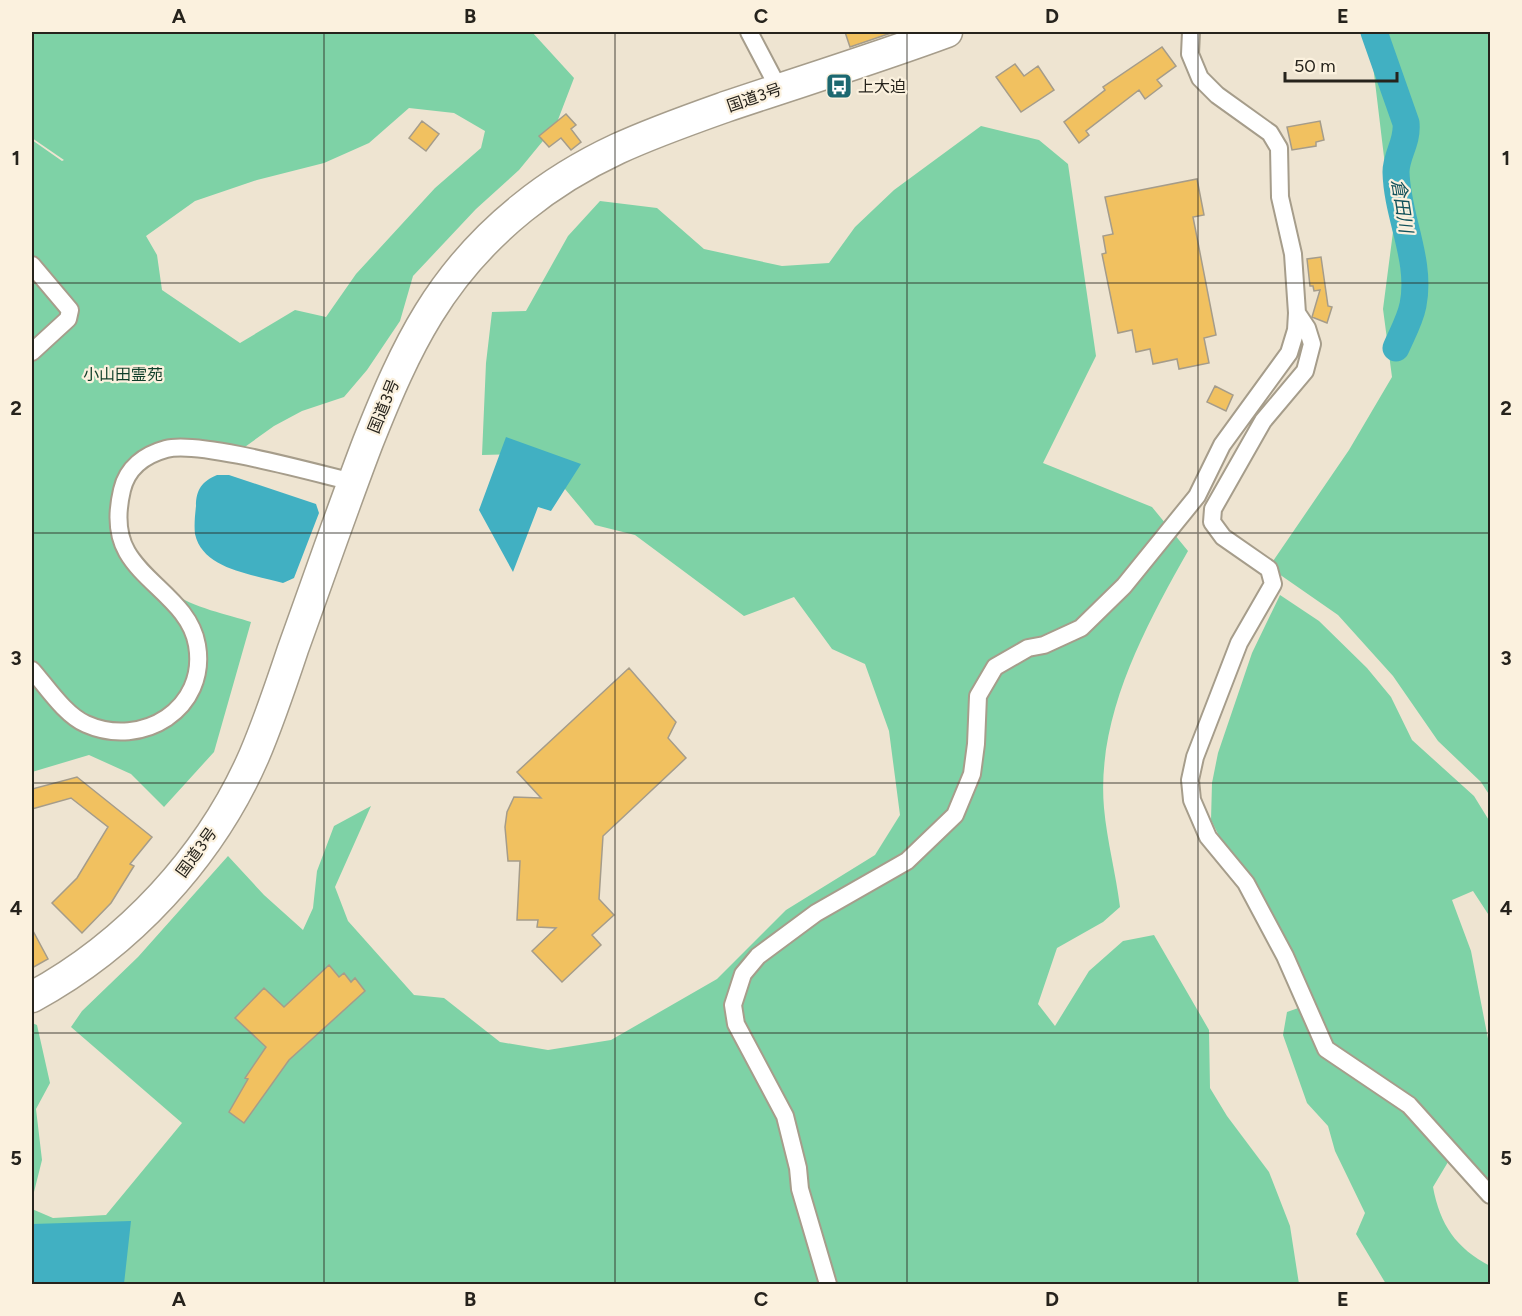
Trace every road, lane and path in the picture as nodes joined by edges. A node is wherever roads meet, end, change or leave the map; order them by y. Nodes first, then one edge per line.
1 (749, 32) edge
2 (947, 32) edge
3 (1191, 32) edge
4 (778, 89) junction
5 (32, 264) edge
6 (1297, 313) junction
7 (32, 352) edge
8 (353, 482) junction
9 (32, 670) edge
10 (32, 997) edge
11 (1491, 1195) edge
12 (828, 1284) edge

1 - 4 street
2 - 4 highway, 国道3号
3 - 6 street
4 - 8 highway, 国道3号
5 - 7 street
6 - 11 street
6 - 12 street
8 - 9 street
8 - 10 highway, 国道3号

